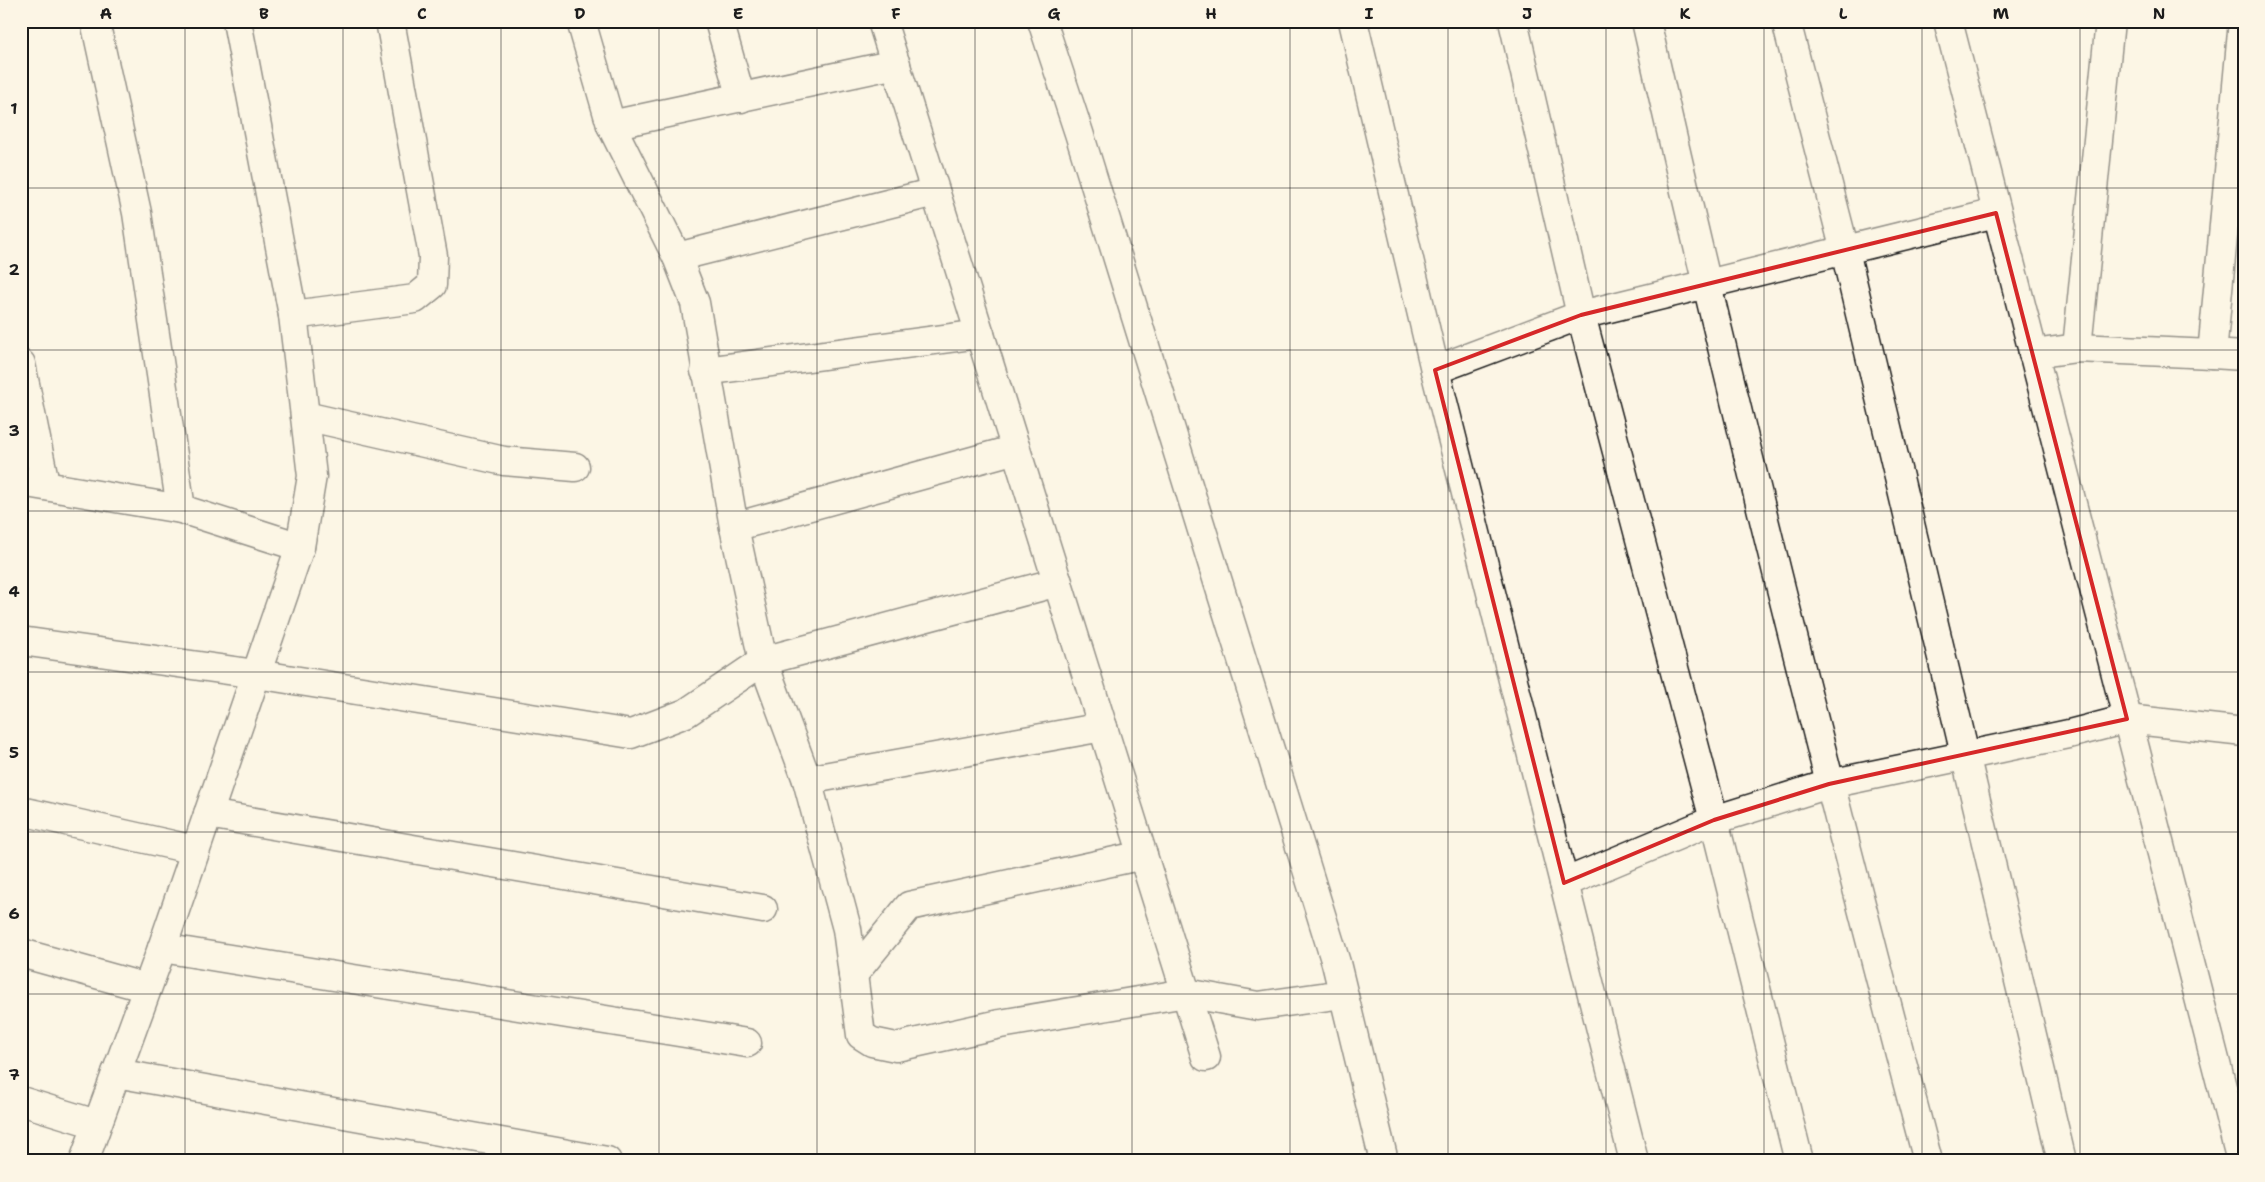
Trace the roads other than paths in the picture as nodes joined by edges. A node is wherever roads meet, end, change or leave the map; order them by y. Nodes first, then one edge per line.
1 (95, 21) edge
2 (237, 21) edge
3 (390, 21) edge
4 (581, 21) edge
5 (719, 21) edge
6 (882, 21) edge
7 (1042, 21) edge
8 (1353, 21) edge
9 (1513, 21) edge
10 (1646, 21) edge
11 (1786, 21) edge
12 (1948, 21) edge
13 (2110, 21) edge
14 (2243, 21) edge
15 (896, 64) junction
16 (741, 98) junction
17 (611, 125) junction
18 (935, 192) junction
19 (1996, 213) junction
20 (1845, 251) junction
21 (677, 257) junction
22 (1705, 284) junction
23 (293, 315) junction
24 (1581, 315) junction
25 (980, 334) junction
26 (2077, 348) junction
27 (2033, 354) junction
28 (2212, 354) junction
29 (2244, 356) edge
30 (21, 364) edge
31 (1435, 370) junction
32 (705, 371) junction
33 (305, 416) junction
34 (1016, 449) junction
35 (575, 467) dead end
36 (33, 483) edge
37 (181, 509) junction
38 (734, 527) junction
39 (300, 547) junction
40 (1058, 582) junction
41 (21, 641) edge
42 (763, 661) junction
43 (256, 674) junction
44 (2128, 719) junction
45 (1103, 727) junction
46 (2244, 732) edge
47 (1964, 757) junction
48 (807, 780) junction
49 (1829, 784) junction
50 (21, 811) edge
51 (208, 814) junction
52 (1714, 820) junction
53 (195, 850) junction
54 (1143, 855) junction
55 (1564, 883) junction
56 (763, 909) dead end
57 (162, 948) junction
58 (21, 953) edge
59 (853, 975) junction
60 (147, 988) junction
61 (1186, 993) junction
62 (1343, 994) junction
63 (748, 1043) dead end
64 (1206, 1057) dead end
65 (116, 1073) junction
66 (21, 1101) edge
67 (96, 1124) junction
68 (84, 1161) edge
69 (607, 1161) edge
70 (1384, 1161) edge
71 (1634, 1161) edge
72 (1799, 1161) edge
73 (1928, 1161) edge
74 (2062, 1161) edge
75 (2241, 1161) edge

1 - 37 street
2 - 23 street
3 - 23 street
4 - 17 street
5 - 16 street
6 - 15 street
7 - 62 street
8 - 31 street
9 - 24 street
10 - 22 street
11 - 20 street
12 - 19 street
13 - 26 street
14 - 28 street
15 - 16 street
15 - 18 street
16 - 17 street
17 - 21 street
18 - 21 street
18 - 25 street
19 - 20 street
19 - 27 street
20 - 22 street
20 - 47 street
21 - 32 street
22 - 24 street
22 - 49 street
23 - 33 street
24 - 31 street
24 - 52 street
25 - 32 street
25 - 34 street
26 - 27 street
26 - 28 street
27 - 44 street
28 - 29 street
30 - 36 street
31 - 55 street
32 - 38 street
33 - 35 street
33 - 39 street
34 - 38 street
34 - 40 street
36 - 37 street
37 - 39 street
38 - 42 street
39 - 43 street
40 - 42 street
40 - 45 street
41 - 43 street
42 - 43 street
42 - 48 street
43 - 51 street
44 - 46 street
44 - 47 street
44 - 75 street
45 - 48 street
45 - 54 street
47 - 49 street
47 - 74 street
48 - 59 street
49 - 52 street
49 - 73 street
50 - 53 street
51 - 53 street
51 - 56 street
52 - 55 street
52 - 72 street
53 - 57 street
54 - 59 street
54 - 61 street
55 - 71 street
57 - 60 street
57 - 63 street
58 - 60 street
59 - 61 street
60 - 65 street
61 - 62 street
61 - 64 street
62 - 70 street
65 - 67 street
65 - 69 street
66 - 67 street
67 - 68 street

